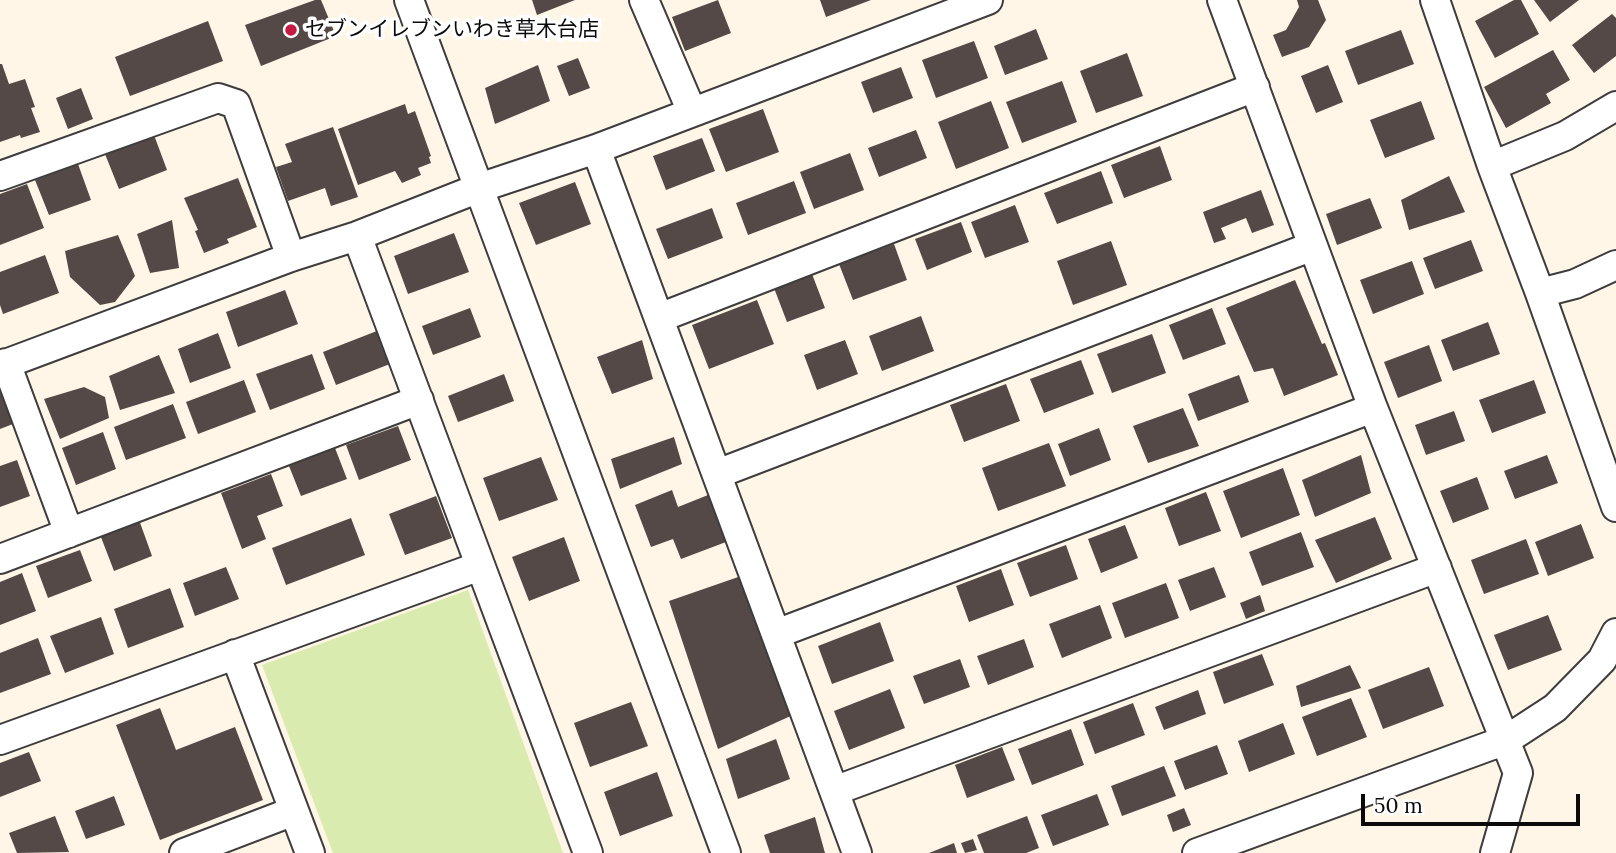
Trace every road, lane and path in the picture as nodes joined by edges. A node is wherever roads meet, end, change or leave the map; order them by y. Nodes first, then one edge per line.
1 (409, 0) edge
2 (644, 0) edge
3 (988, 0) edge
4 (1222, 0) edge
5 (1435, 0) edge
6 (1255, 87) junction
7 (1616, 106) edge
8 (692, 112) junction
9 (596, 149) junction
10 (1492, 166) junction
11 (0, 176) edge
12 (479, 188) junction
13 (357, 236) junction
14 (1314, 246) junction
15 (291, 257) junction
16 (1616, 265) edge
17 (1540, 293) junction
18 (659, 318) junction
19 (3, 364) edge
20 (419, 400) junction
21 (1373, 408) junction
22 (717, 474) junction
23 (1616, 507) edge
24 (69, 533) junction
25 (0, 559) edge
26 (481, 566) junction
27 (1437, 568) junction
28 (1616, 633) edge
29 (776, 634) junction
30 (235, 654) junction
31 (1, 738) edge
32 (1506, 740) junction
33 (834, 792) junction
34 (294, 811) junction
35 (184, 853) edge
36 (310, 853) edge
37 (588, 853) edge
38 (726, 853) edge
39 (857, 853) edge
40 (1197, 853) edge
41 (1496, 853) edge

1 - 12 street
2 - 8 street
3 - 8 street
4 - 6 street
5 - 10 street
6 - 14 street
6 - 18 street
7 - 10 street
8 - 9 street
9 - 12 street
9 - 18 street
10 - 17 street
11 - 15 street
12 - 13 street
12 - 38 street
13 - 15 street
13 - 20 street
14 - 21 street
14 - 22 street
15 - 19 street
16 - 17 street
17 - 23 street
18 - 22 street
19 - 24 street
20 - 24 street
20 - 26 street
21 - 27 street
21 - 29 street
22 - 29 street
24 - 25 street
26 - 30 street
26 - 37 street
27 - 32 street
27 - 33 street
28 - 32 street
29 - 33 street
30 - 31 street
30 - 34 street
32 - 40 street
32 - 41 street
33 - 39 street
34 - 35 street
34 - 36 street

